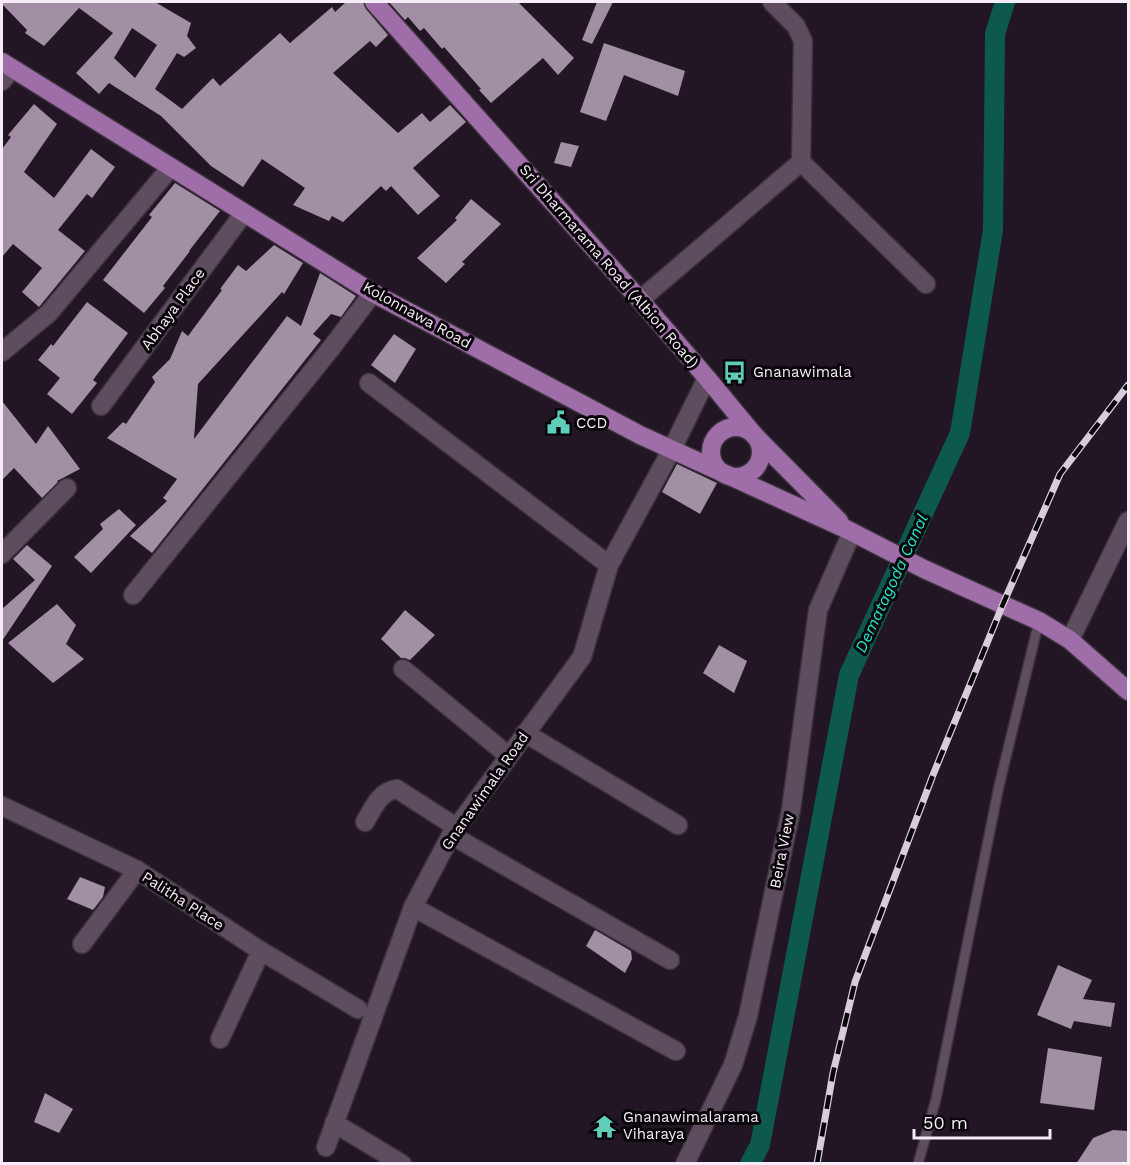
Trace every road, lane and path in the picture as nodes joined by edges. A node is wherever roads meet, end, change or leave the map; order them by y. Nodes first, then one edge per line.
1 (374, 2) edge
2 (772, 2) edge
3 (5, 71) edge
4 (801, 162) junction
5 (171, 167) junction
6 (244, 213) junction
7 (926, 284) dead end
8 (373, 293) junction
9 (640, 300) junction
10 (2, 352) edge
11 (707, 378) junction
12 (369, 383) dead end
13 (101, 406) dead end
14 (754, 436) junction
15 (672, 449) junction
16 (727, 475) junction
17 (67, 488) dead end
18 (1128, 521) edge
19 (849, 530) junction
20 (2, 554) edge
21 (609, 565) junction
22 (132, 595) dead end
23 (1039, 621) junction
24 (1070, 640) junction
25 (403, 669) dead end
26 (1128, 691) edge
27 (525, 733) junction
28 (509, 756) junction
29 (2, 806) edge
30 (366, 822) dead end
31 (678, 825) dead end
32 (453, 831) junction
33 (137, 870) junction
34 (413, 907) junction
35 (82, 944) dead end
36 (261, 951) junction
37 (670, 960) dead end
38 (358, 1009) dead end
39 (220, 1039) dead end
40 (676, 1052) dead end
41 (334, 1123) junction
42 (326, 1147) dead end
43 (917, 1163) edge
44 (402, 1164) edge
45 (685, 1164) edge

1 - 9 main road, Sri Dharmarama Road (Albion Road)
2 - 4 street
3 - 5 main road, Kolonnawa Road
4 - 7 street
4 - 9 street
5 - 6 main road, Kolonnawa Road
5 - 10 street
6 - 8 main road, Kolonnawa Road
6 - 13 street, Abhaya Place
8 - 15 main road, Kolonnawa Road
8 - 22 street
9 - 11 main road, Sri Dharmarama Road (Albion Road)
11 - 14 main road, Sri Dharmarama Road (Albion Road)
11 - 15 street, Gnanawimala Road
12 - 21 street
14 - 16 main road
14 - 16 main road
14 - 19 main road, Sri Dharmarama Road (Albion Road)
15 - 16 main road, Kolonnawa Road
15 - 21 street, Gnanawimala Road
16 - 19 main road, Kolonnawa Road
17 - 20 street
18 - 24 street
19 - 23 main road, Kolonnawa Road
19 - 45 street, Beira View
21 - 27 street, Gnanawimala Road
23 - 24 main road, Kolonnawa Road
23 - 43 lane
24 - 26 main road, Kolonnawa Road
25 - 28 street
27 - 28 street, Gnanawimala Road
27 - 31 street
28 - 32 street, Gnanawimala Road
29 - 33 street, Palitha Place
30 - 32 street
32 - 34 street, Gnanawimala Road
32 - 37 street
33 - 35 street
33 - 36 street, Palitha Place
34 - 40 street
34 - 41 street, Gnanawimala Road
36 - 38 street, Palitha Place
36 - 39 street
41 - 42 street, Gnanawimala Road
41 - 44 street

